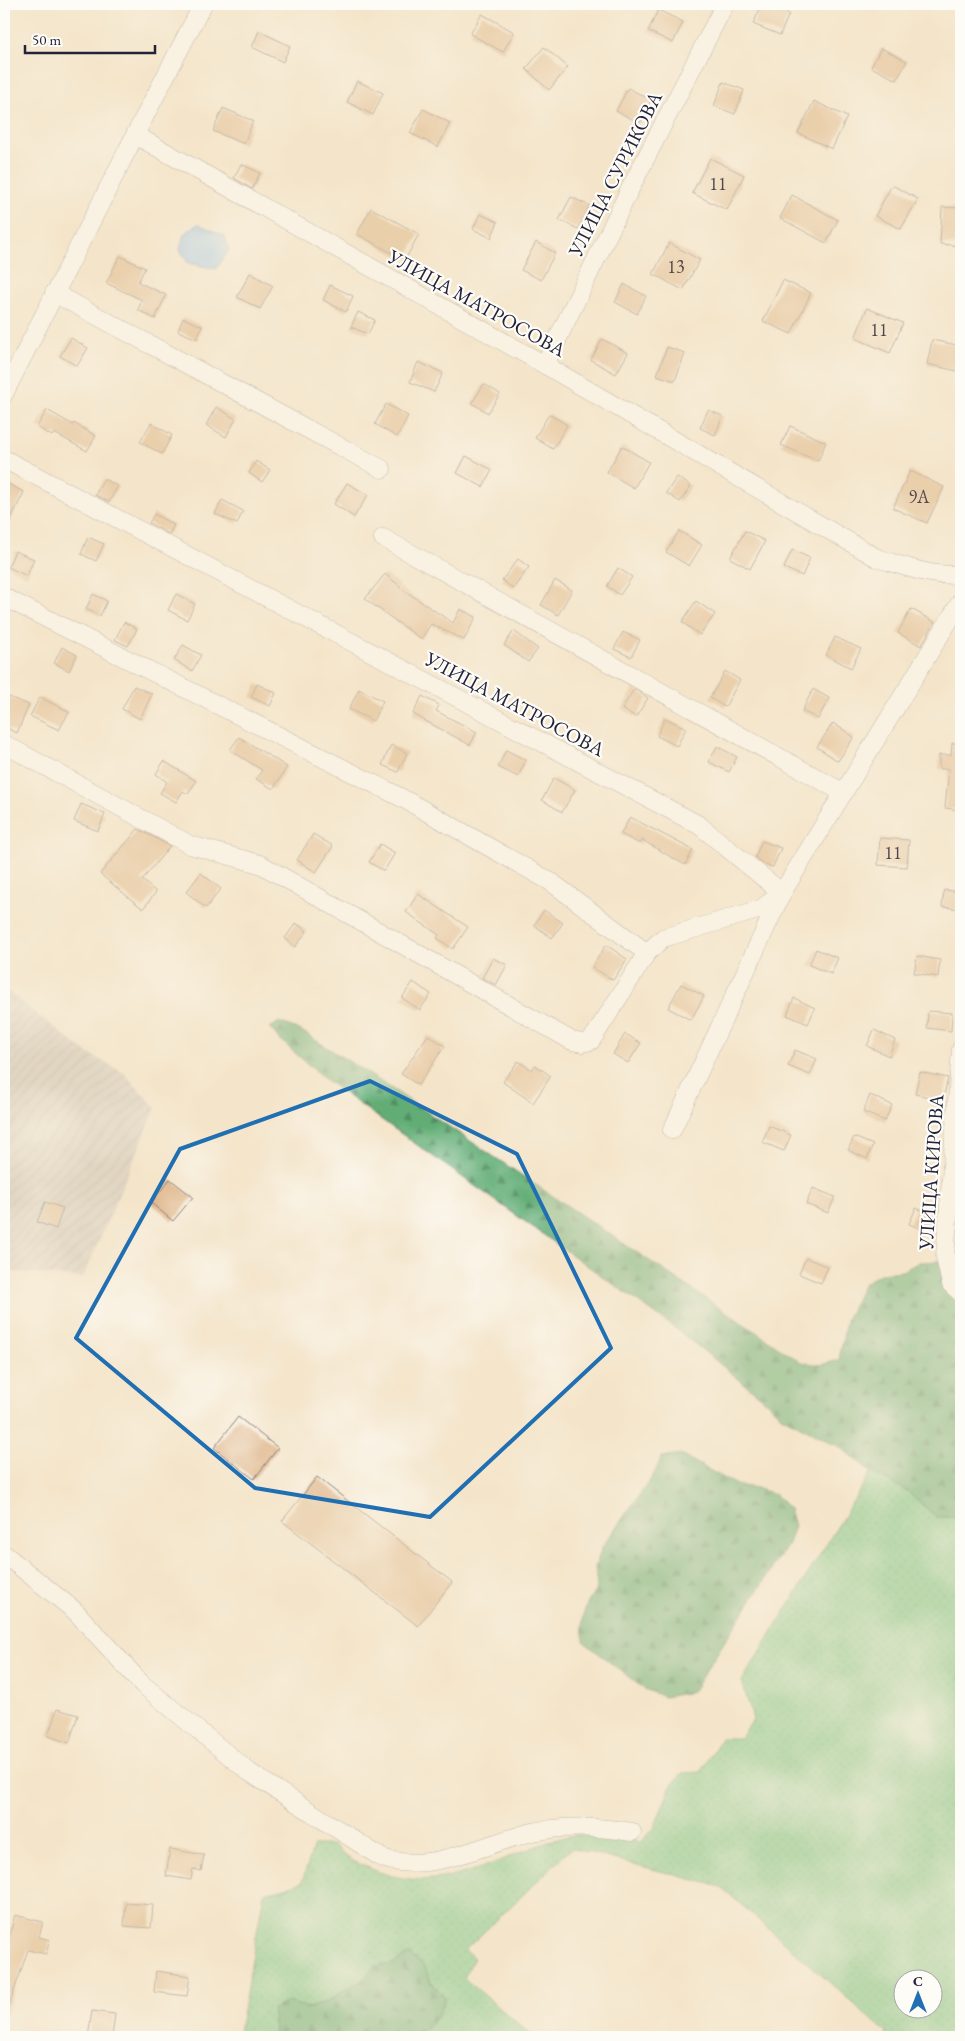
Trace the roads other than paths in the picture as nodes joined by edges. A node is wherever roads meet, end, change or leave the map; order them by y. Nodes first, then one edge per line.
1 (203, 4) edge
2 (725, 4) edge
3 (135, 135) junction
4 (54, 293) junction
5 (545, 365) junction
6 (4, 394) edge
7 (4, 459) edge
8 (382, 469) dead end
9 (383, 538) dead end
10 (961, 574) edge
11 (4, 597) edge
12 (961, 601) edge
13 (4, 744) edge
14 (844, 793) junction
15 (782, 893) junction
16 (647, 953) junction
17 (961, 1049) edge
18 (672, 1130) dead end
19 (961, 1294) edge
20 (4, 1554) edge
21 (632, 1832) dead end

1 - 3 street
2 - 5 street, УЛИЦА СУРИКОВА
3 - 4 street
3 - 5 street, УЛИЦА МАТРОСОВА
4 - 6 street
4 - 8 street
5 - 10 street, УЛИЦА МАТРОСОВА
7 - 15 street, УЛИЦА МАТРОСОВА
9 - 14 street
11 - 16 street
12 - 14 street
13 - 16 street
14 - 15 street
15 - 16 street
15 - 18 street
17 - 19 street, УЛИЦА КИРОВА
20 - 21 street

